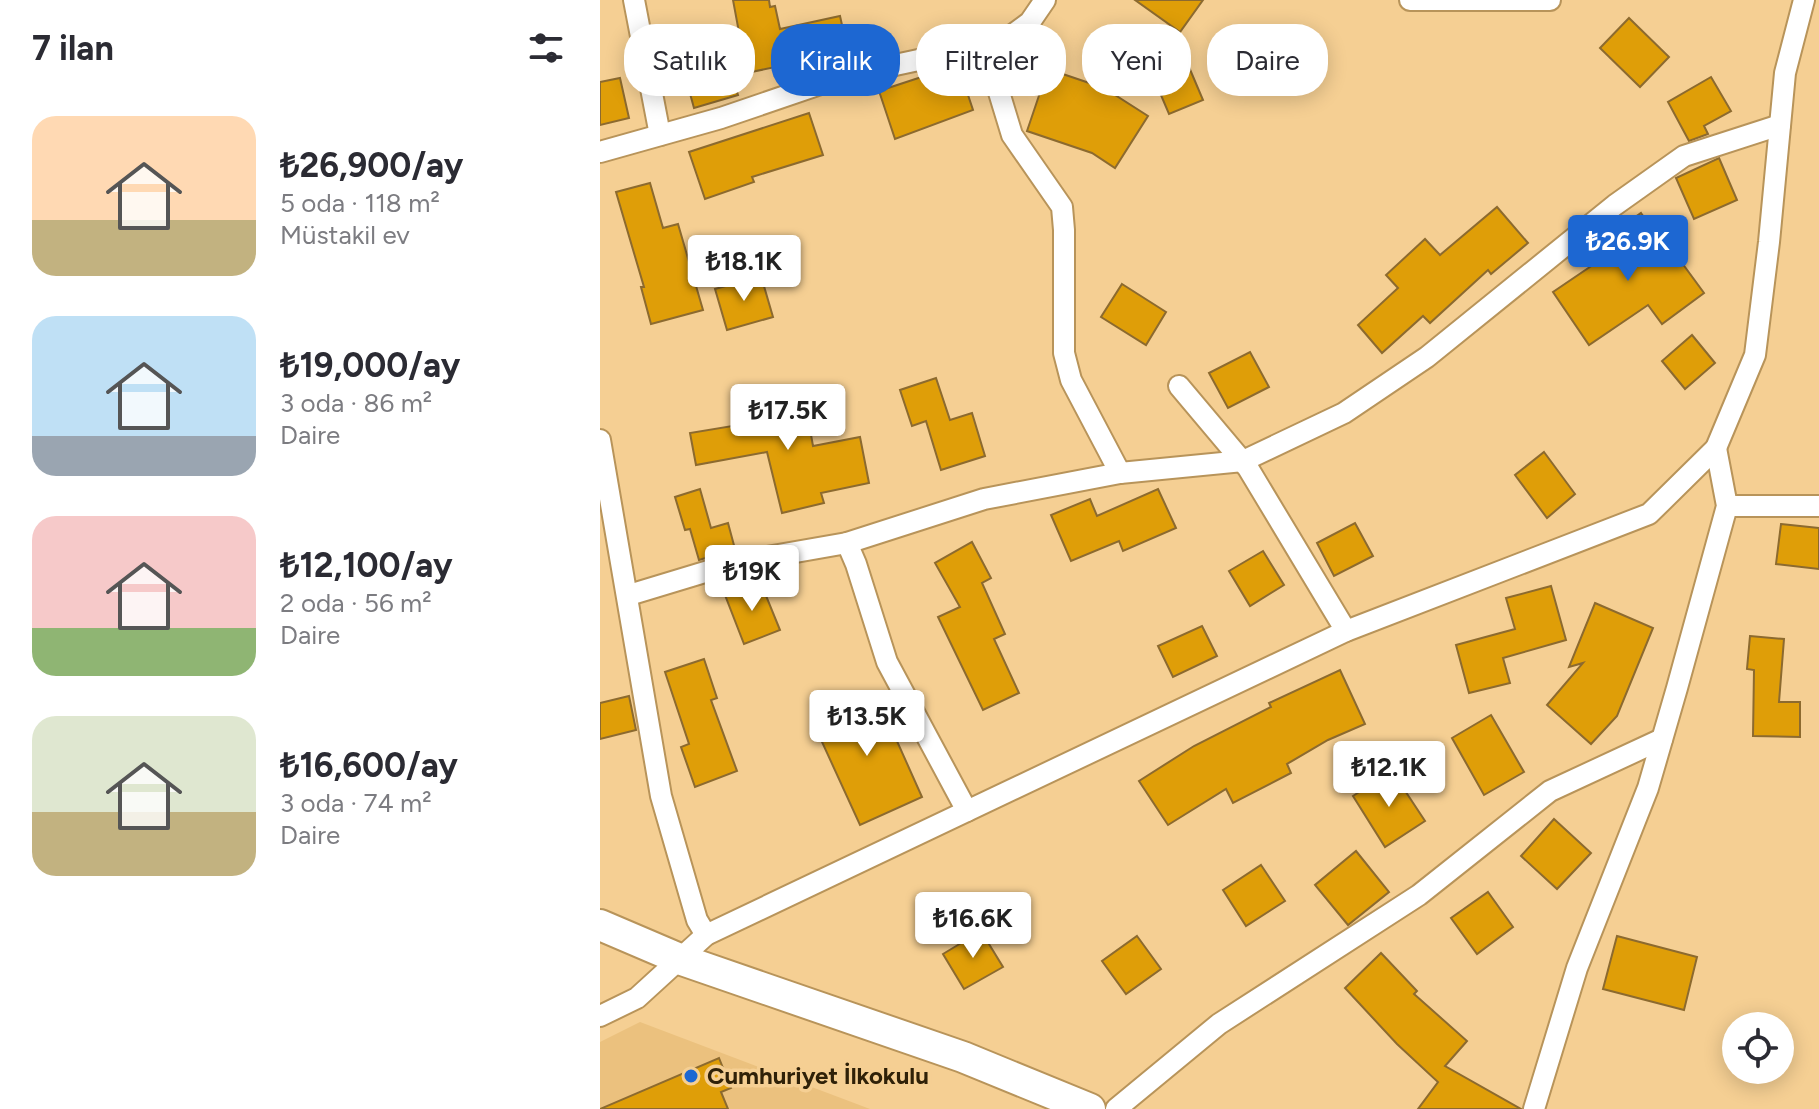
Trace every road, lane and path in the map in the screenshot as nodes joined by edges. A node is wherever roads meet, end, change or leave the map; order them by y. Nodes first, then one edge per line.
1 (634, 0) edge
2 (1045, 0) edge
3 (1410, 0) edge
4 (1550, 0) edge
5 (1804, 0) edge
6 (1027, 24) edge
7 (916, 61) edge
8 (1000, 96) edge
9 (1780, 125) junction
10 (660, 135) junction
11 (600, 152) edge
12 (1179, 386) dead end
13 (600, 440) edge
14 (1716, 448) junction
15 (1243, 461) junction
16 (1120, 473) junction
17 (1727, 506) junction
18 (1819, 506) edge
19 (847, 543) junction
20 (629, 595) junction
21 (1346, 631) junction
22 (1662, 739) junction
23 (967, 811) junction
24 (600, 925) edge
25 (706, 935) junction
26 (682, 960) junction
27 (600, 1016) edge
28 (1090, 1109) edge
29 (1116, 1109) edge
30 (1534, 1109) edge

1 - 10 street
2 - 6 street
3 - 4 street
5 - 9 street
7 - 10 street
8 - 16 street
9 - 14 street
9 - 15 street
10 - 11 street
12 - 15 street
13 - 20 street
14 - 17 street
14 - 21 street
15 - 16 street
15 - 21 street
16 - 19 street
17 - 18 street
17 - 22 street
19 - 20 street
19 - 23 street
20 - 25 street
21 - 23 street
22 - 29 street
22 - 30 street
23 - 25 street
24 - 26 street
25 - 26 street
26 - 27 street
26 - 28 street

